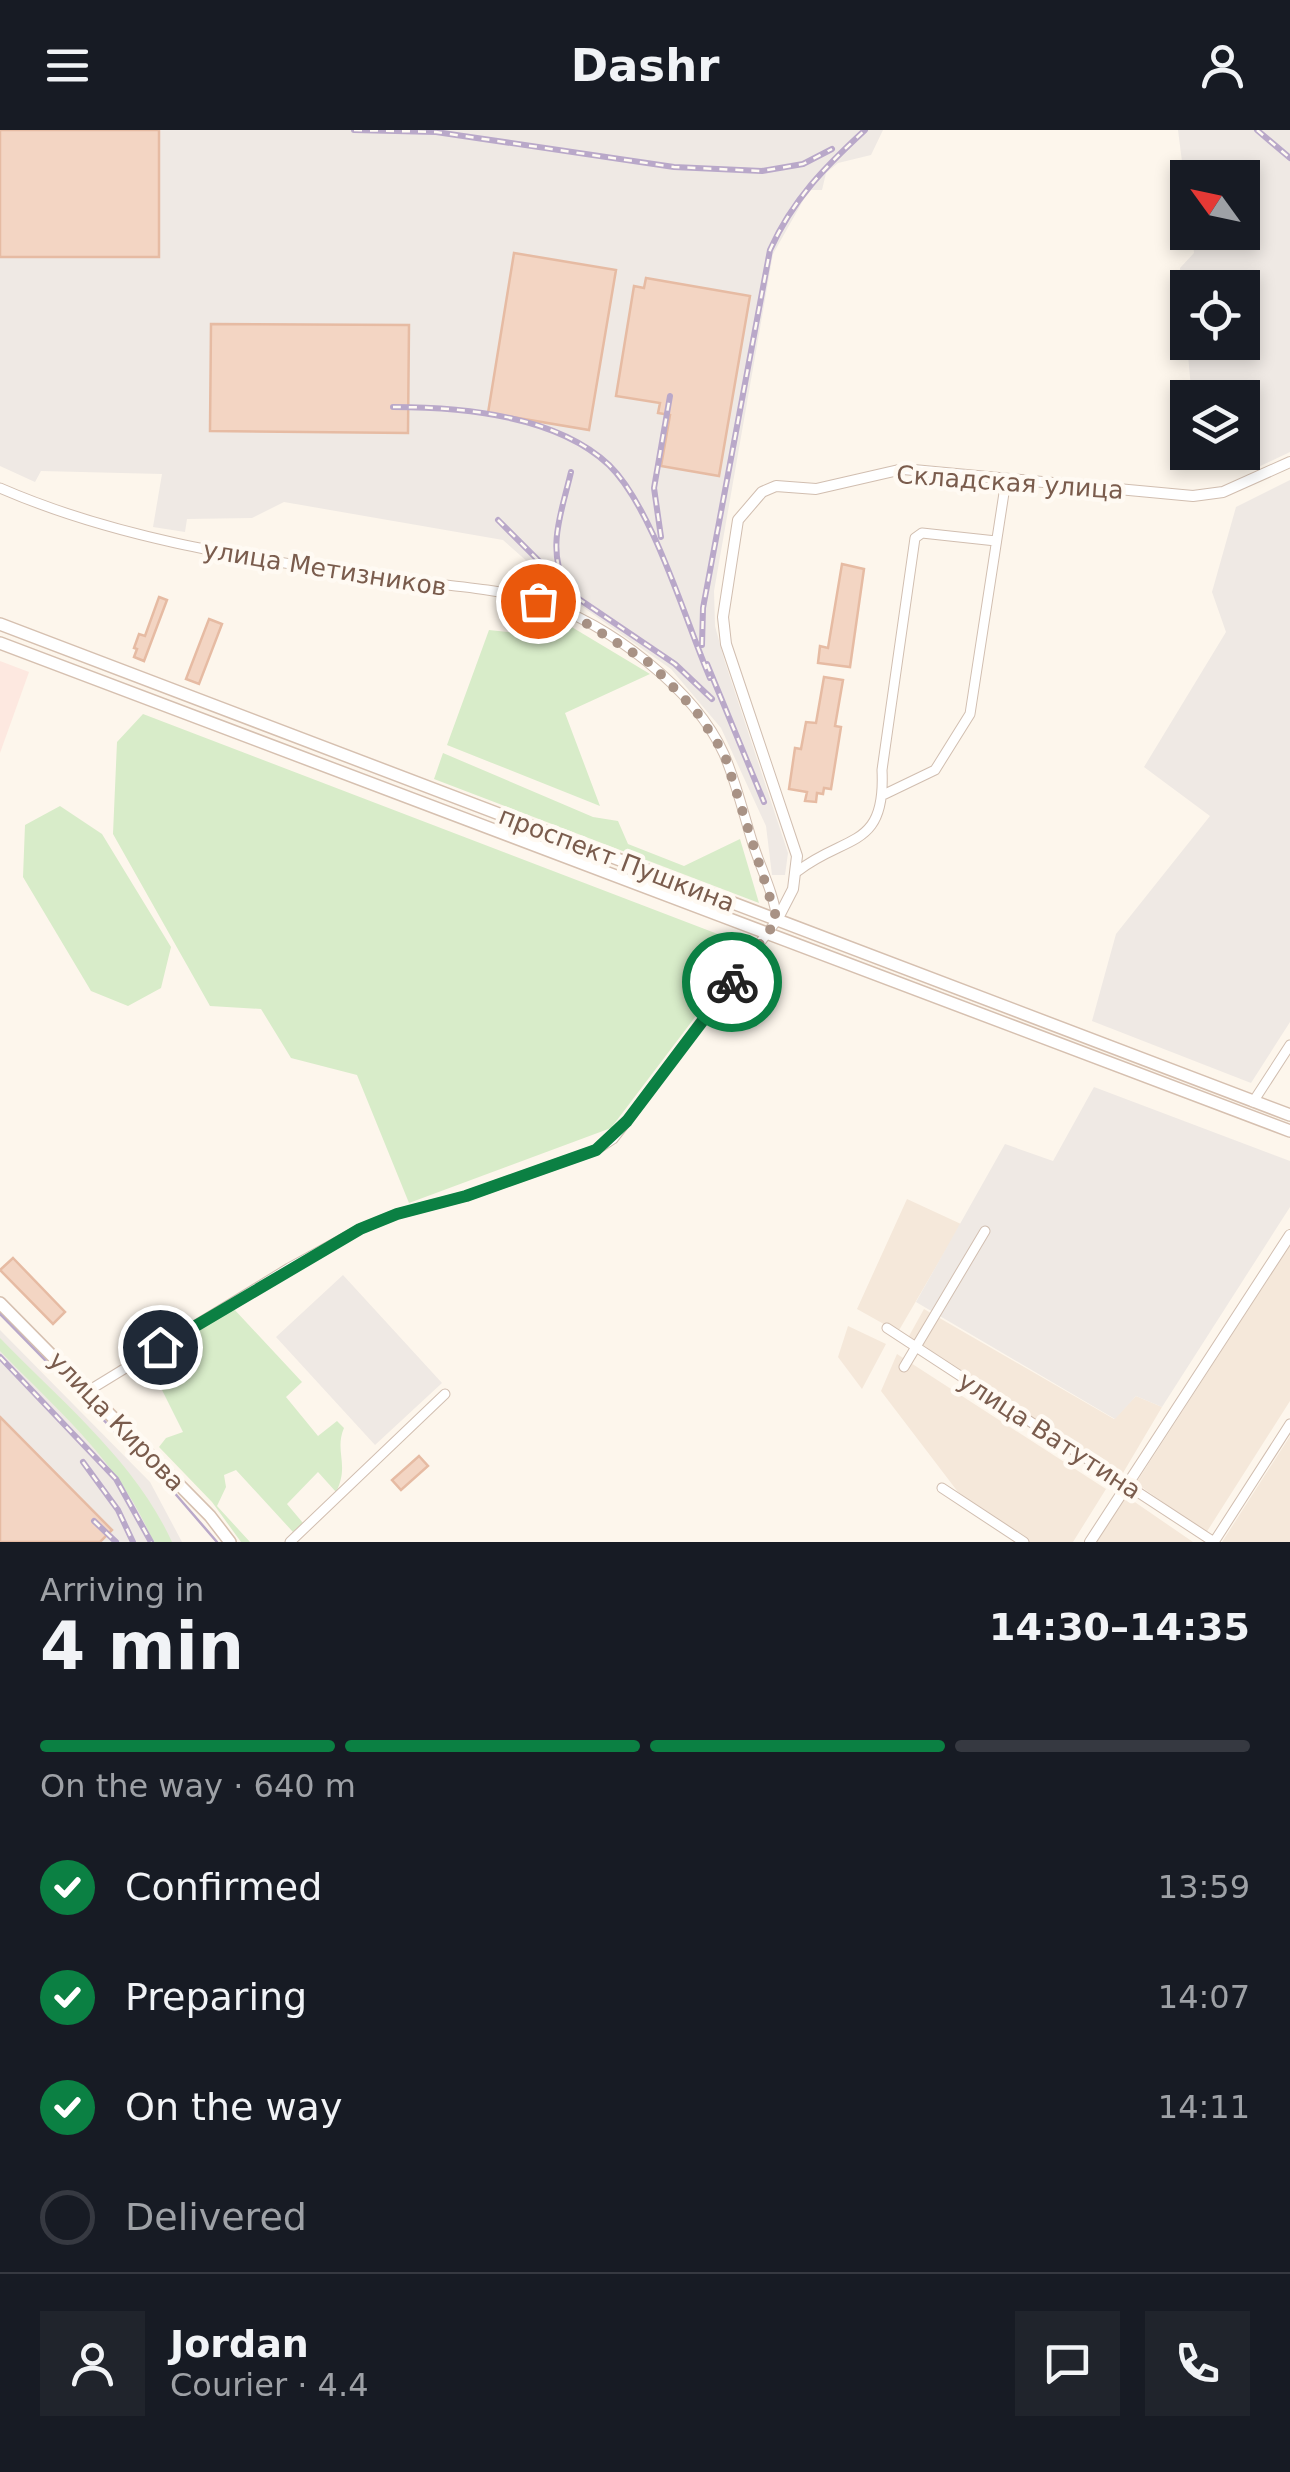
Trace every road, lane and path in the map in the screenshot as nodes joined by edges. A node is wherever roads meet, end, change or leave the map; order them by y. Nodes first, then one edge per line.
1 (1290, 462) edge
2 (1006, 480) junction
3 (0, 488) edge
4 (996, 540) junction
5 (0, 624) edge
6 (0, 642) edge
7 (156, 684) junction
8 (150, 700) junction
9 (884, 795) junction
10 (798, 871) junction
11 (777, 920) junction
12 (769, 934) junction
13 (1290, 1045) edge
14 (1254, 1102) junction
15 (1290, 1116) edge
16 (1290, 1131) edge
17 (985, 1232) dead end
18 (1290, 1235) edge
19 (0, 1303) edge
20 (887, 1328) dead end
21 (917, 1347) junction
22 (904, 1367) dead end
23 (88, 1391) junction
24 (446, 1394) dead end
25 (1290, 1424) edge
26 (1127, 1486) junction
27 (942, 1488) dead end
28 (230, 1542) edge
29 (290, 1542) edge
30 (1024, 1542) edge
31 (1090, 1542) edge
32 (1214, 1542) edge

1 - 2 street, Складская улица
2 - 4 street
2 - 10 street, Складская улица
3 - 11 street, улица Метизников
4 - 9 street
4 - 9 street
5 - 7 main road, проспект Пушкина
6 - 8 main road, проспект Пушкина
7 - 8 main road
7 - 11 main road, проспект Пушкина
8 - 12 main road, проспект Пушкина
9 - 10 street
10 - 11 street
11 - 12 street
11 - 14 main road, проспект Пушкина
12 - 16 main road, проспект Пушкина
12 - 23 street
13 - 14 street
14 - 15 main road, проспект Пушкина
17 - 21 street
18 - 26 street
19 - 23 main road, улица Кирова
20 - 21 street, улица Ватутина
21 - 22 street
21 - 26 street, улица Ватутина
23 - 28 main road, улица Кирова
24 - 29 street
25 - 32 street
26 - 31 street
26 - 32 street, улица Ватутина
27 - 30 street

